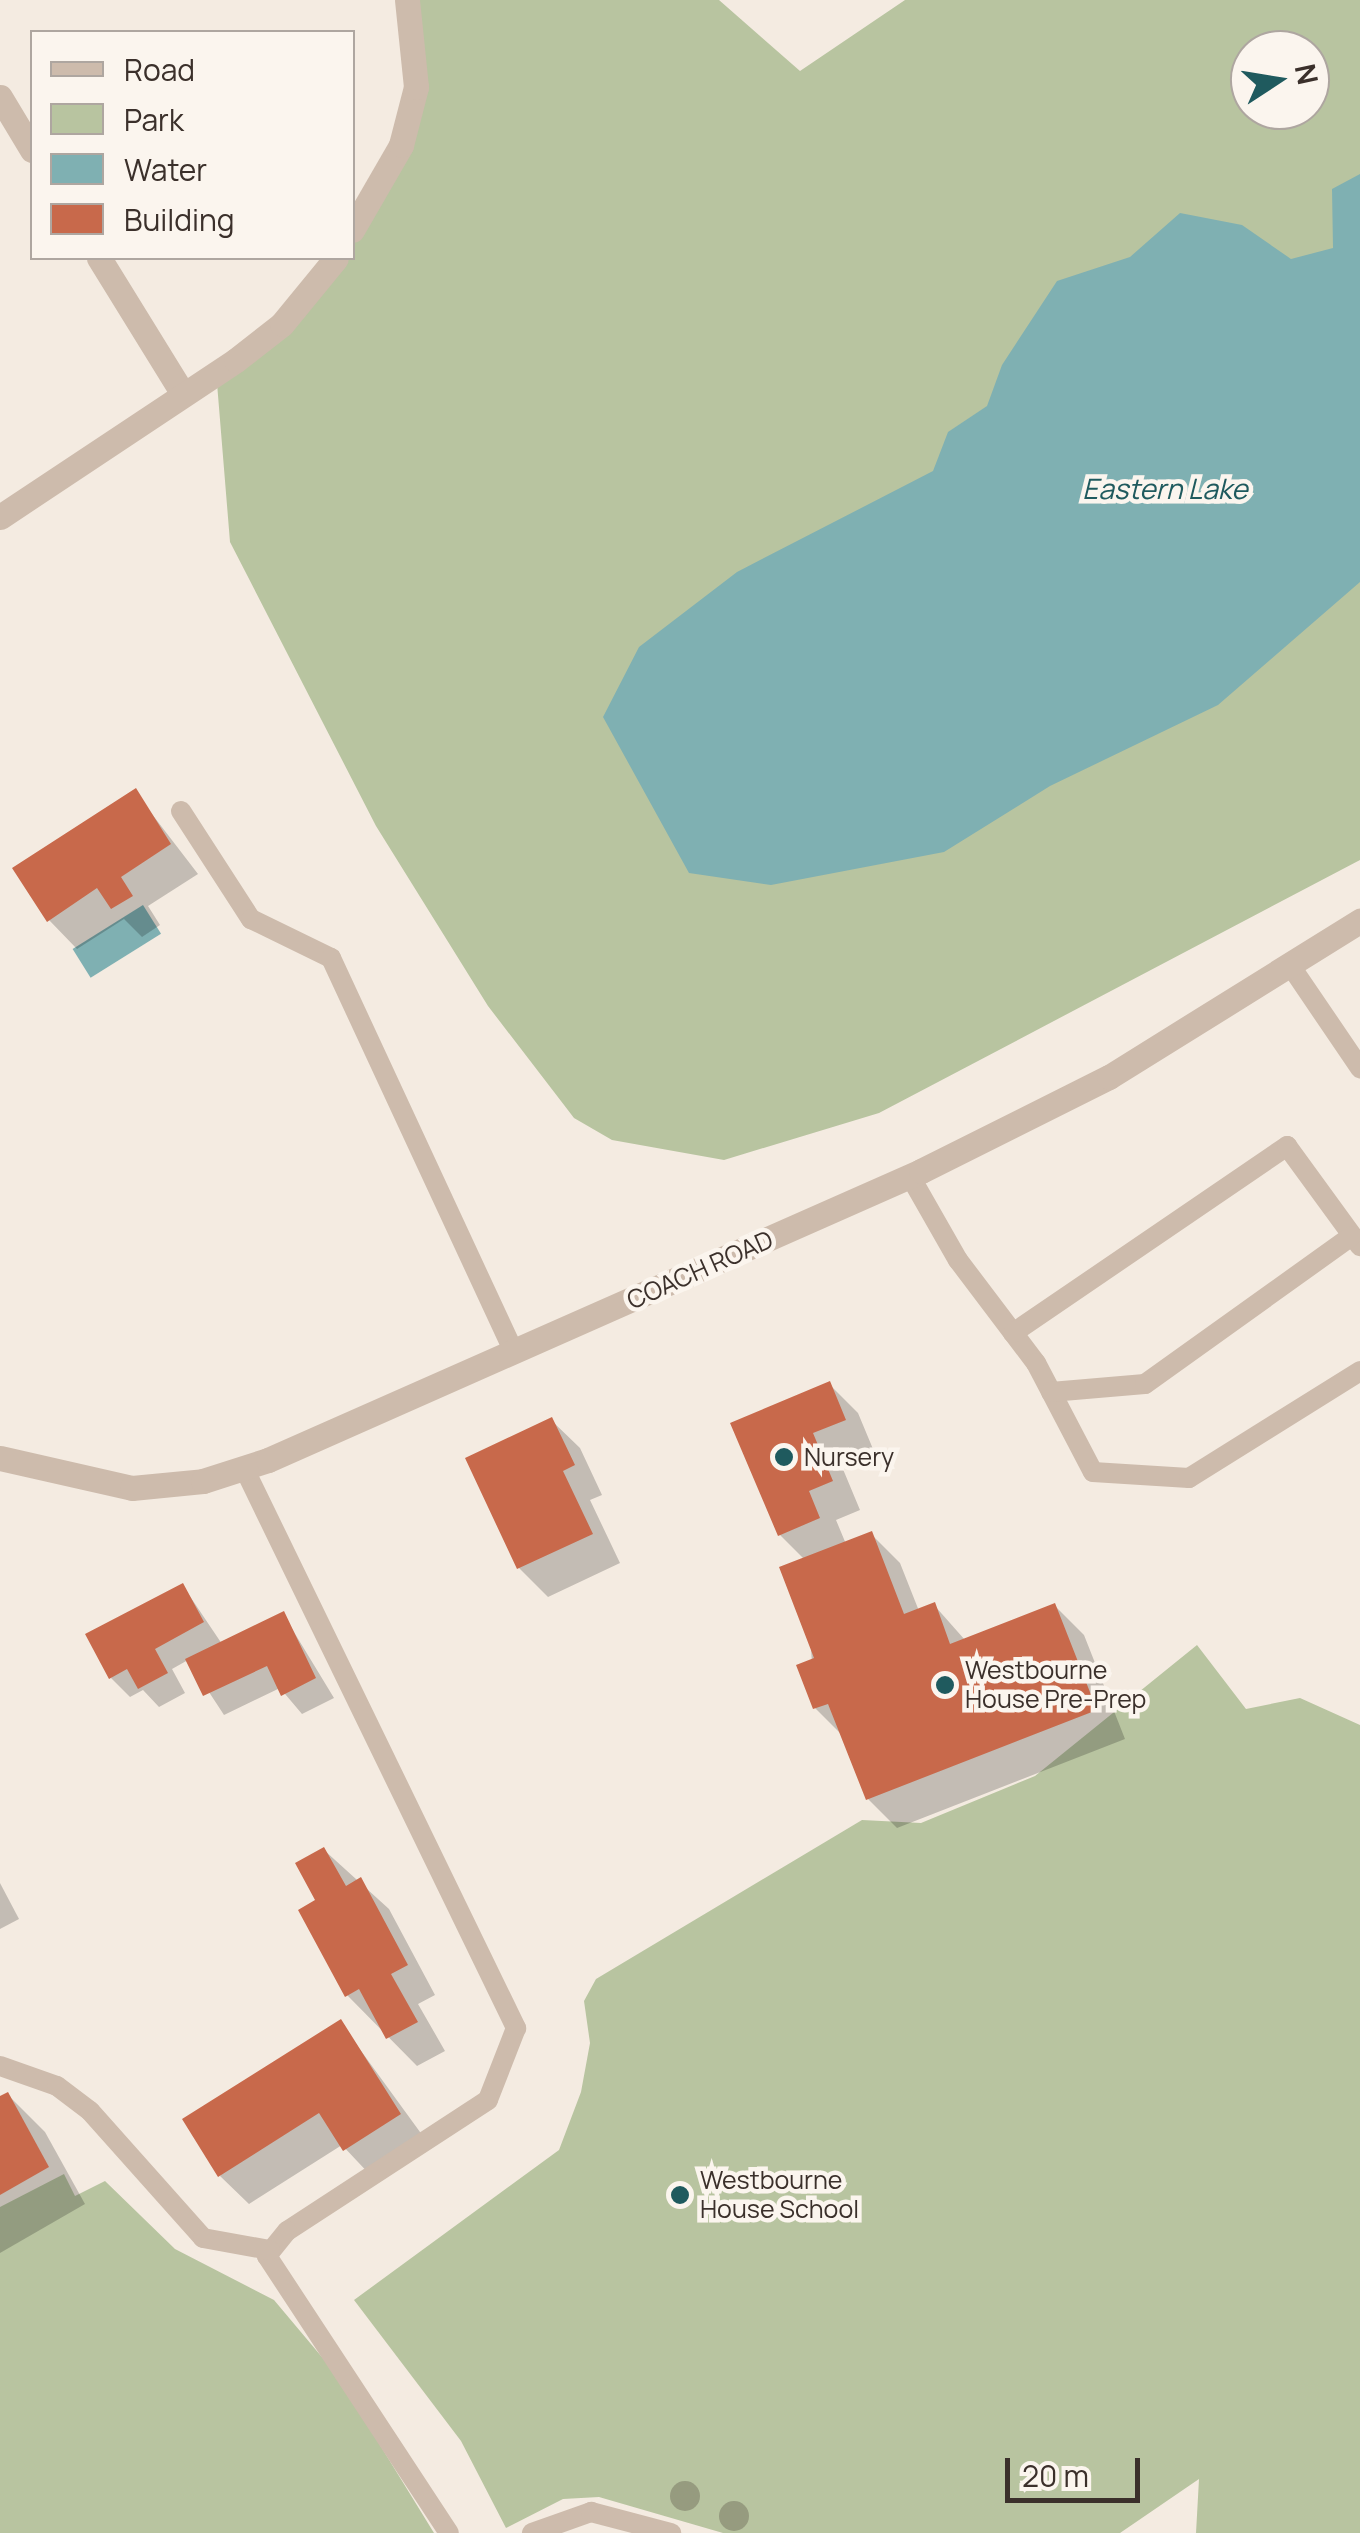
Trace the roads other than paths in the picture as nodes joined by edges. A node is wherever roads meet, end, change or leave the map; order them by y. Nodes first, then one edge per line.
1 (407, 0) edge
2 (0, 97) edge
3 (30, 147) edge
4 (355, 225) edge
5 (100, 260) edge
6 (334, 260) edge
7 (180, 389) junction
8 (0, 517) edge
9 (180, 811) dead end
10 (1360, 922) edge
11 (1290, 965) junction
12 (1360, 1066) edge
13 (910, 1176) junction
14 (1356, 1241) edge
15 (1013, 1333) junction
16 (512, 1348) junction
17 (1360, 1372) edge
18 (1050, 1392) junction
19 (0, 1458) edge
20 (244, 1468) junction
21 (0, 2066) edge
22 (270, 2250) junction
23 (449, 2533) edge
24 (532, 2533) edge
25 (671, 2533) edge

1 - 4 street
2 - 3 street
5 - 7 street
6 - 7 street
7 - 8 street
9 - 16 lane
10 - 11 street, COACH ROAD
11 - 12 lane
11 - 13 street, COACH ROAD
13 - 15 lane
13 - 16 street, COACH ROAD
14 - 15 lane
14 - 18 lane
15 - 18 lane
16 - 20 street, COACH ROAD
17 - 18 lane
19 - 20 street, COACH ROAD
20 - 22 lane
21 - 22 lane
22 - 23 lane
24 - 25 lane

